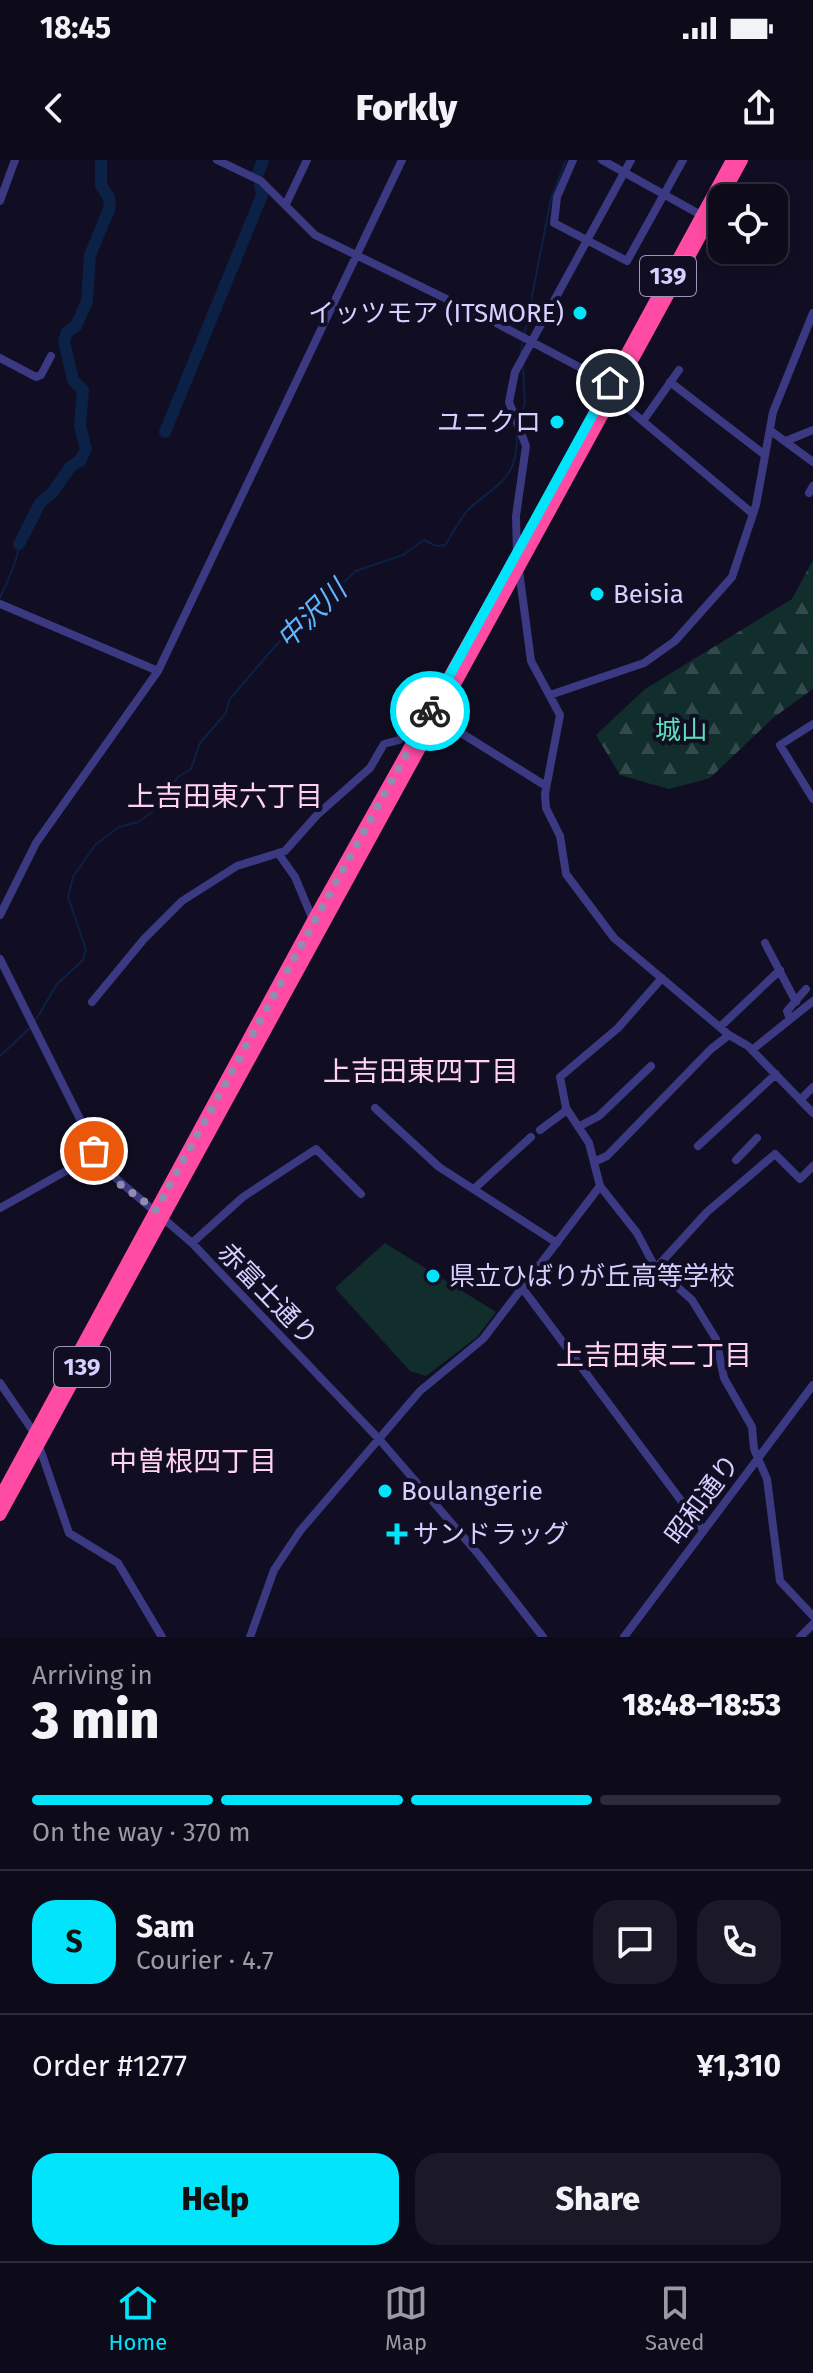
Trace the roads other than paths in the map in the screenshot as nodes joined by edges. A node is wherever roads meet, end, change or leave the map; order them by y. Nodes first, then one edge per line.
1 (15, 160) edge
2 (217, 160) edge
3 (307, 160) edge
4 (402, 160) edge
5 (573, 160) edge
6 (602, 160) edge
7 (631, 160) edge
8 (683, 160) edge
9 (732, 160) edge
10 (742, 160) edge
11 (624, 172) junction
12 (664, 194) junction
13 (0, 201) edge
14 (286, 204) junction
15 (701, 215) junction
16 (587, 240) junction
17 (357, 255) junction
18 (813, 313) edge
19 (531, 341) junction
20 (51, 356) dead end
21 (0, 358) edge
22 (679, 370) dead end
23 (670, 382) junction
24 (614, 389) junction
25 (643, 421) junction
26 (813, 430) edge
27 (771, 431) junction
28 (786, 441) junction
29 (765, 455) junction
30 (813, 462) edge
31 (753, 514) junction
32 (518, 561) junction
33 (0, 604) edge
34 (158, 671) junction
35 (550, 695) junction
36 (431, 718) junction
37 (813, 724) edge
38 (546, 786) junction
39 (813, 799) edge
40 (278, 853) junction
41 (0, 915) edge
42 (313, 920) junction
43 (765, 943) dead end
44 (0, 959) edge
45 (780, 970) junction
46 (662, 978) junction
47 (806, 989) dead end
48 (813, 1001) edge
49 (92, 1002) dead end
50 (796, 1002) junction
51 (790, 1019) junction
52 (720, 1027) junction
53 (729, 1035) junction
54 (752, 1050) junction
55 (651, 1066) dead end
56 (776, 1074) junction
57 (813, 1087) edge
58 (800, 1100) junction
59 (375, 1108) dead end
60 (567, 1110) junction
61 (813, 1113) edge
62 (578, 1127) junction
63 (540, 1130) dead end
64 (531, 1137) dead end
65 (757, 1138) dead end
66 (698, 1146) dead end
67 (746, 1151) junction
68 (96, 1154) junction
69 (736, 1160) dead end
70 (594, 1162) junction
71 (813, 1166) edge
72 (761, 1167) junction
73 (600, 1186) junction
74 (475, 1188) junction
75 (361, 1194) dead end
76 (0, 1208) edge
77 (160, 1213) junction
78 (192, 1243) junction
79 (557, 1243) junction
80 (656, 1268) junction
81 (523, 1289) junction
82 (0, 1383) edge
83 (813, 1385) edge
84 (37, 1439) junction
85 (379, 1439) junction
86 (758, 1457) junction
87 (0, 1497) edge
88 (0, 1515) edge
89 (703, 1530) junction
90 (813, 1616) edge
91 (813, 1624) edge
92 (162, 1637) edge
93 (250, 1637) edge
94 (543, 1637) edge
95 (624, 1637) edge
96 (800, 1637) edge

1 - 13 street
2 - 14 street
3 - 14 street
4 - 17 street
5 - 16 street
6 - 11 street
7 - 11 street
8 - 12 street
9 - 15 highway, 139
10 - 24 highway, 139
11 - 12 street
11 - 16 street
12 - 15 street
12 - 16 street
14 - 17 street
15 - 24 highway, 139
16 - 19 street
17 - 19 street
17 - 34 street
18 - 27 street
19 - 24 street
19 - 32 street
20 - 21 street
22 - 23 street
23 - 25 street
23 - 29 street
24 - 25 street
24 - 32 highway, 139
25 - 31 street
26 - 28 street
27 - 28 street
27 - 29 street
28 - 30 street
29 - 31 street
31 - 35 street
32 - 35 street
32 - 36 highway, 139
33 - 34 street
34 - 41 street
35 - 38 street
36 - 38 street
36 - 40 street
36 - 42 highway, 139
36 - 77 highway, 139
37 - 39 street
38 - 46 street
40 - 42 street
40 - 49 street
42 - 77 highway, 139
43 - 45 street
44 - 68 street, 赤富士通り
45 - 50 street
45 - 52 street
46 - 52 street
46 - 60 street
47 - 50 street
48 - 51 street
50 - 51 street
51 - 54 street
52 - 53 street
53 - 54 street
53 - 70 street
54 - 56 street
55 - 62 street
56 - 58 street
56 - 66 street
57 - 58 street
58 - 61 street
59 - 74 street
60 - 62 street
60 - 63 street
62 - 70 street
64 - 74 street
65 - 67 street
67 - 69 street
67 - 72 street
68 - 76 street
68 - 77 street, 赤富士通り
70 - 73 street
71 - 72 street
72 - 80 street
73 - 79 street
73 - 80 street
74 - 79 street
75 - 78 street
77 - 78 street, 赤富士通り
77 - 84 highway, 139
78 - 85 street, 赤富士通り
79 - 81 street
80 - 86 street
81 - 85 street
81 - 89 street
82 - 84 street
83 - 86 street, 昭和通り
84 - 87 highway, 139
84 - 88 highway, 139
84 - 92 street
85 - 93 street
85 - 94 street, 赤富士通り
86 - 89 street, 昭和通り
86 - 90 street
89 - 95 street, 昭和通り
91 - 96 street

